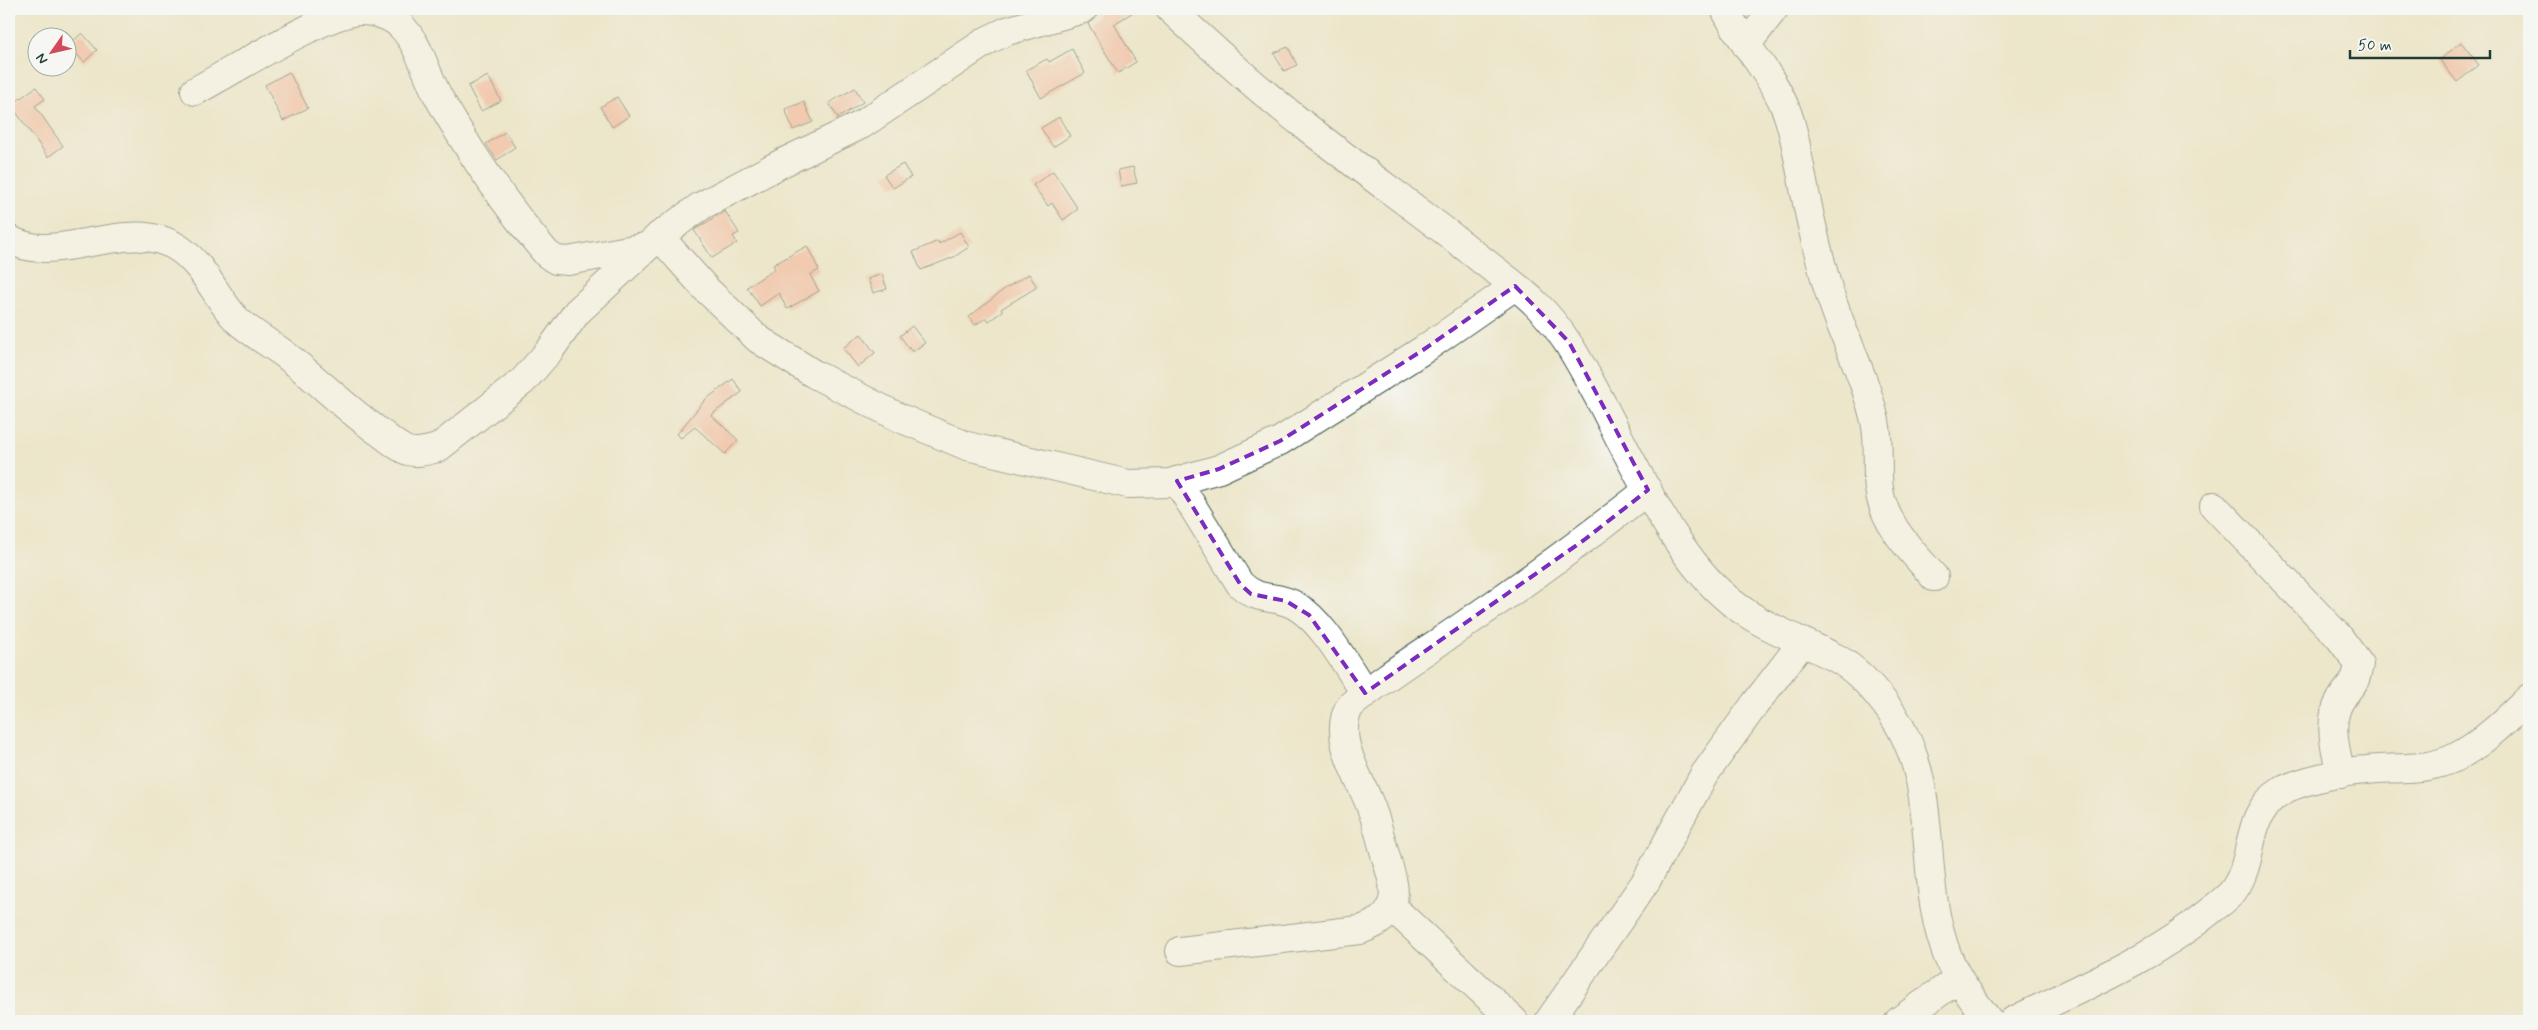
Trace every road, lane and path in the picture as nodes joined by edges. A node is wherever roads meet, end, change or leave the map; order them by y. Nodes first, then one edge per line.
1 (1083, 9) edge
2 (1170, 9) edge
3 (1725, 9) edge
4 (1774, 9) edge
5 (1746, 45) junction
6 (196, 91) dead end
7 (9, 239) edge
8 (652, 241) junction
9 (1515, 286) junction
10 (1177, 481) junction
11 (1648, 490) junction
12 (2214, 506) dead end
13 (1934, 577) dead end
14 (1802, 643) junction
15 (1365, 694) junction
16 (2529, 698) edge
17 (2341, 774) junction
18 (1391, 906) junction
19 (1180, 951) dead end
20 (1958, 979) junction
21 (1514, 1021) edge
22 (1549, 1021) edge
23 (1899, 1021) edge
24 (1989, 1021) edge
25 (2012, 1021) edge

1 - 8 street
2 - 9 street
3 - 5 street
4 - 5 street
5 - 13 street
6 - 8 street
7 - 8 street
8 - 10 street
9 - 10 street
9 - 11 street
10 - 15 street
11 - 14 street
11 - 15 street
12 - 17 street
14 - 20 street
14 - 22 street
15 - 18 street
16 - 17 street
17 - 25 street
18 - 19 street
18 - 21 street
20 - 23 street
20 - 24 street

